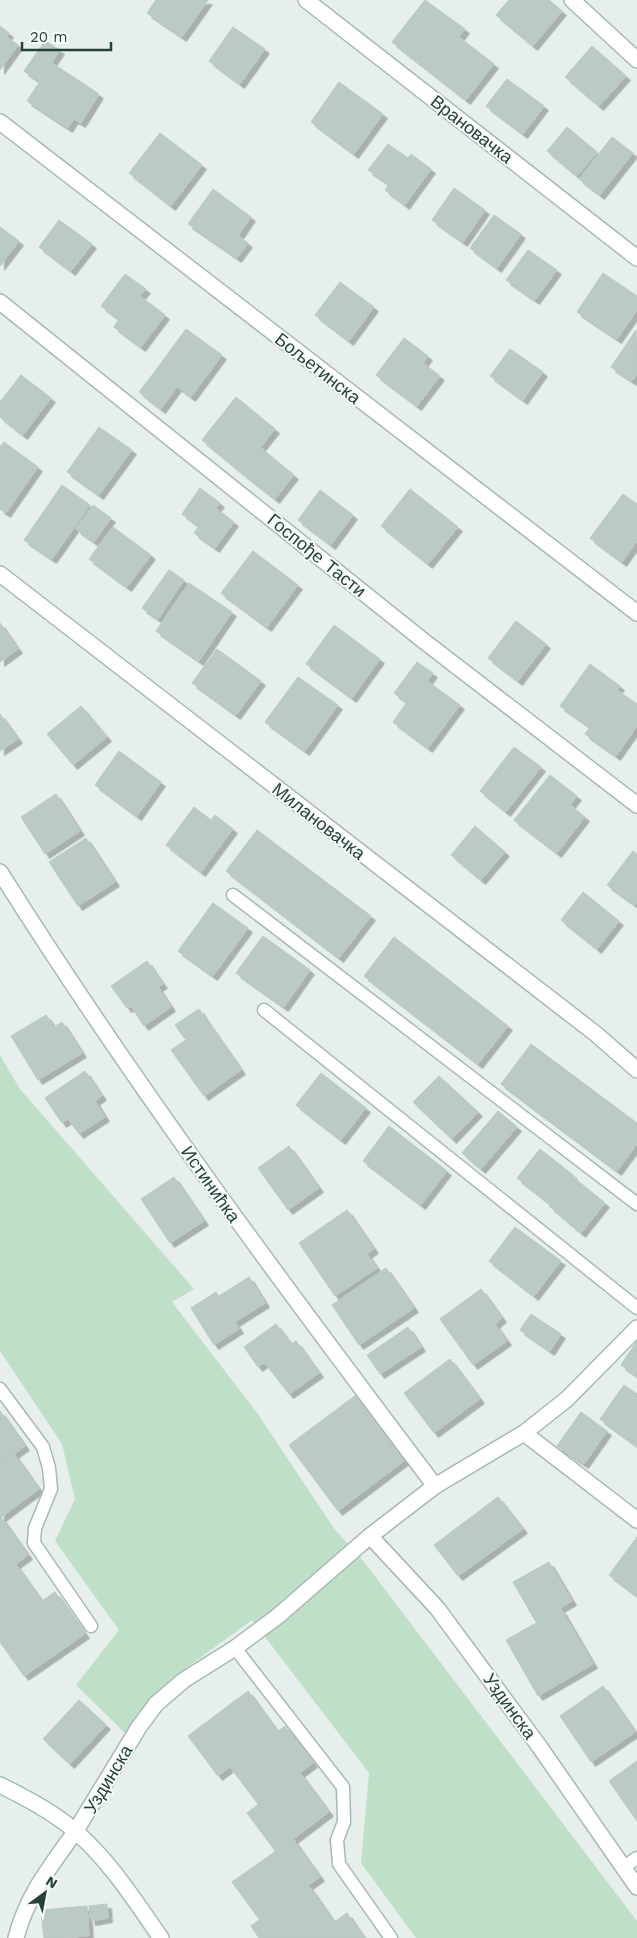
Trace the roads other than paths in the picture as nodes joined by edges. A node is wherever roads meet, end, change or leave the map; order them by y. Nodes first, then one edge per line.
1 (306, 0) edge
2 (572, 0) edge
3 (637, 60) edge
4 (0, 122) edge
5 (637, 258) edge
6 (0, 302) edge
7 (0, 574) edge
8 (637, 613) edge
9 (637, 804) edge
10 (0, 872) edge
11 (233, 895) dead end
12 (264, 1010) dead end
13 (637, 1070) edge
14 (637, 1204) edge
15 (637, 1308) edge
16 (637, 1328) edge
17 (0, 1389) edge
18 (524, 1433) junction
19 (435, 1486) junction
20 (637, 1520) edge
21 (370, 1536) junction
22 (91, 1626) dead end
23 (235, 1648) junction
24 (0, 1785) edge
25 (76, 1832) junction
26 (637, 1858) edge
27 (624, 1867) junction
28 (637, 1887) edge
29 (16, 1938) edge
30 (161, 1938) edge
31 (391, 1938) edge

1 - 5 street, Врановачка
2 - 3 street
4 - 8 street, Бољетинска
6 - 9 street, Госпође Тасти
7 - 13 street, Милановачка
10 - 19 street, Истинићка
11 - 14 lane
12 - 15 lane
16 - 18 street, Уздинска
17 - 22 lane
18 - 19 street, Уздинска
18 - 20 street
19 - 21 street, Уздинска
21 - 23 street, Уздинска
21 - 27 street, Уздинска
23 - 25 street, Уздинска
23 - 31 lane
24 - 25 street
25 - 29 street, Уздинска
25 - 30 street
26 - 27 lane
27 - 28 street, Уздинска

